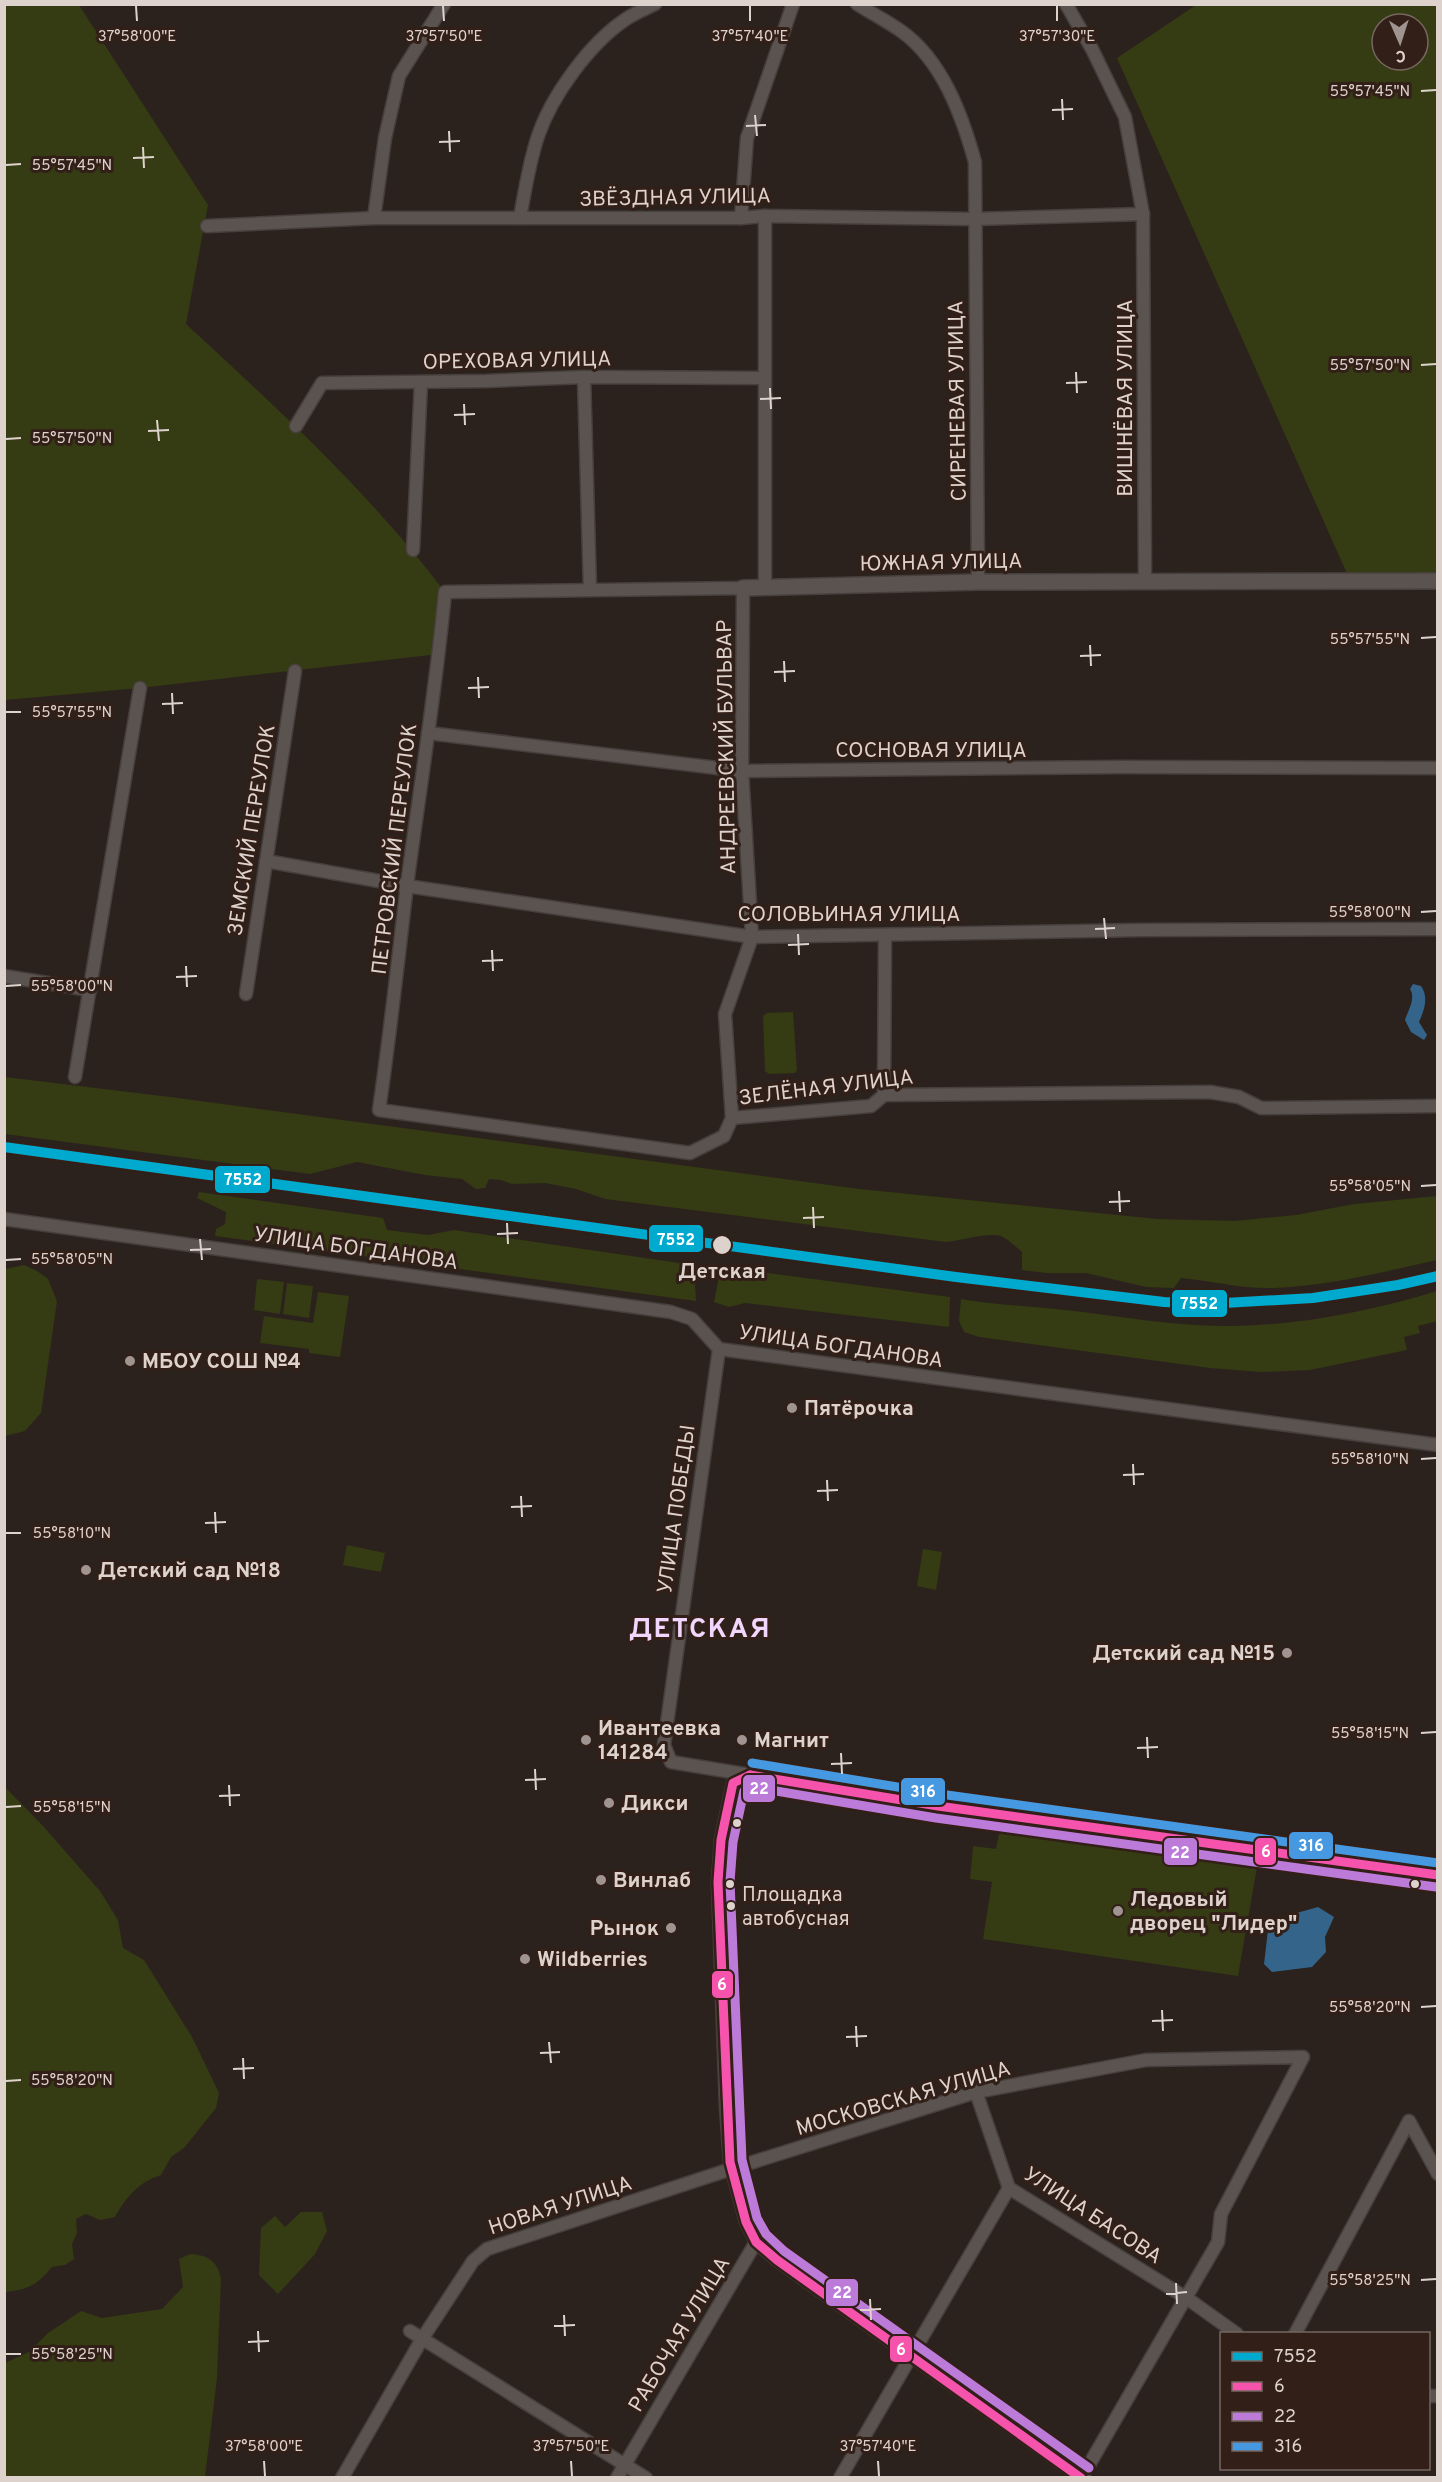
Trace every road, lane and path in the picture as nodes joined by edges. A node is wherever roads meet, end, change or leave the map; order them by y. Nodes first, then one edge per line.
1 (444, 4) edge
2 (655, 4) edge
3 (793, 4) edge
4 (857, 4) edge
5 (1066, 4) edge
6 (1143, 214) junction
7 (765, 216) junction
8 (374, 218) junction
9 (520, 218) junction
10 (741, 218) junction
11 (975, 219) junction
12 (207, 226) dead end
13 (584, 377) junction
14 (764, 378) junction
15 (421, 382) junction
16 (296, 426) dead end
17 (413, 550) dead end
18 (1145, 581) junction
19 (1437, 581) edge
20 (978, 582) junction
21 (765, 587) junction
22 (743, 588) junction
23 (590, 590) junction
24 (445, 592) joint
25 (295, 670) dead end
26 (140, 688) dead end
27 (428, 733) junction
28 (1437, 768) edge
29 (742, 771) junction
30 (266, 861) junction
31 (407, 886) junction
32 (1437, 929) edge
33 (885, 936) junction
34 (752, 937) junction
35 (4, 976) edge
36 (90, 990) junction
37 (246, 994) dead end
38 (75, 1077) dead end
39 (884, 1095) junction
40 (1437, 1106) edge
41 (379, 1110) joint
42 (732, 1118) junction
43 (4, 1219) edge
44 (719, 1349) junction
45 (1437, 1445) edge
46 (750, 1775) junction
47 (1437, 1875) edge
48 (976, 2092) junction
49 (731, 2169) junction
50 (1437, 2174) edge
51 (1009, 2188) junction
52 (756, 2242) junction
53 (1188, 2299) junction
54 (410, 2331) dead end
55 (1234, 2332) edge
56 (1296, 2332) edge
57 (422, 2339) junction
58 (910, 2354) junction
59 (625, 2463) junction
60 (1082, 2477) edge
61 (342, 2478) edge
62 (617, 2478) edge
63 (646, 2478) edge
64 (840, 2478) edge

1 - 8 street
2 - 9 street
3 - 10 street
4 - 11 street, СИРЕНЕВАЯ УЛИЦА
5 - 6 street, ВИШНЁВАЯ УЛИЦА
6 - 11 street, ЗВЁЗДНАЯ УЛИЦА
6 - 18 street, ВИШНЁВАЯ УЛИЦА
7 - 10 street, ЗВЁЗДНАЯ УЛИЦА
7 - 11 street, ЗВЁЗДНАЯ УЛИЦА
7 - 14 street
8 - 9 street, ЗВЁЗДНАЯ УЛИЦА
8 - 12 street, ЗВЁЗДНАЯ УЛИЦА
9 - 10 street, ЗВЁЗДНАЯ УЛИЦА
11 - 20 street, СИРЕНЕВАЯ УЛИЦА
13 - 14 street, ОРЕХОВАЯ УЛИЦА
13 - 15 street, ОРЕХОВАЯ УЛИЦА
13 - 23 street
14 - 21 street
15 - 16 street, ОРЕХОВАЯ УЛИЦА
15 - 17 street
18 - 19 street, ЮЖНАЯ УЛИЦА
18 - 20 street, ЮЖНАЯ УЛИЦА
20 - 21 street, ЮЖНАЯ УЛИЦА
21 - 22 street, ЮЖНАЯ УЛИЦА
22 - 23 street, ЮЖНАЯ УЛИЦА
22 - 29 street, АНДРЕЕВСКИЙ БУЛЬВАР
23 - 24 street, ЮЖНАЯ УЛИЦА
24 - 27 street, ПЕТРОВСКИЙ ПЕРЕУЛОК
25 - 30 street, ЗЕМСКИЙ ПЕРЕУЛОК
26 - 36 street
27 - 29 street, СОСНОВАЯ УЛИЦА
27 - 31 street, ПЕТРОВСКИЙ ПЕРЕУЛОК
28 - 29 street, СОСНОВАЯ УЛИЦА
29 - 34 street, АНДРЕЕВСКИЙ БУЛЬВАР
30 - 31 street, СОЛОВЬИНАЯ УЛИЦА
30 - 37 street, ЗЕМСКИЙ ПЕРЕУЛОК
31 - 34 street, СОЛОВЬИНАЯ УЛИЦА
31 - 41 street, ПЕТРОВСКИЙ ПЕРЕУЛОК
32 - 33 street, СОЛОВЬИНАЯ УЛИЦА
33 - 34 street, СОЛОВЬИНАЯ УЛИЦА
33 - 39 street
34 - 42 street, АНДРЕЕВСКИЙ БУЛЬВАР
35 - 36 street
36 - 38 street
39 - 40 street, ЗЕЛЁНАЯ УЛИЦА
39 - 42 street, ЗЕЛЁНАЯ УЛИЦА
41 - 42 street, ЗЕЛЁНАЯ УЛИЦА
43 - 44 street, УЛИЦА БОГДАНОВА
44 - 45 street, УЛИЦА БОГДАНОВА
44 - 46 street, УЛИЦА ПОБЕДЫ
46 - 47 street, УЛИЦА ПОБЕДЫ
46 - 49 street
48 - 49 street, МОСКОВСКАЯ УЛИЦА
48 - 51 street, УЛИЦА БАСОВА
48 - 53 street, МОСКОВСКАЯ УЛИЦА
49 - 52 street
49 - 57 street, НОВАЯ УЛИЦА
50 - 56 street
51 - 53 street, УЛИЦА БАСОВА
51 - 58 street
52 - 58 street
52 - 59 street, РАБОЧАЯ УЛИЦА
53 - 55 street, УЛИЦА БАСОВА
53 - 60 street
54 - 57 street
57 - 59 street
57 - 61 street, НОВАЯ УЛИЦА
58 - 60 street
58 - 64 street
59 - 62 street, РАБОЧАЯ УЛИЦА
59 - 63 street

